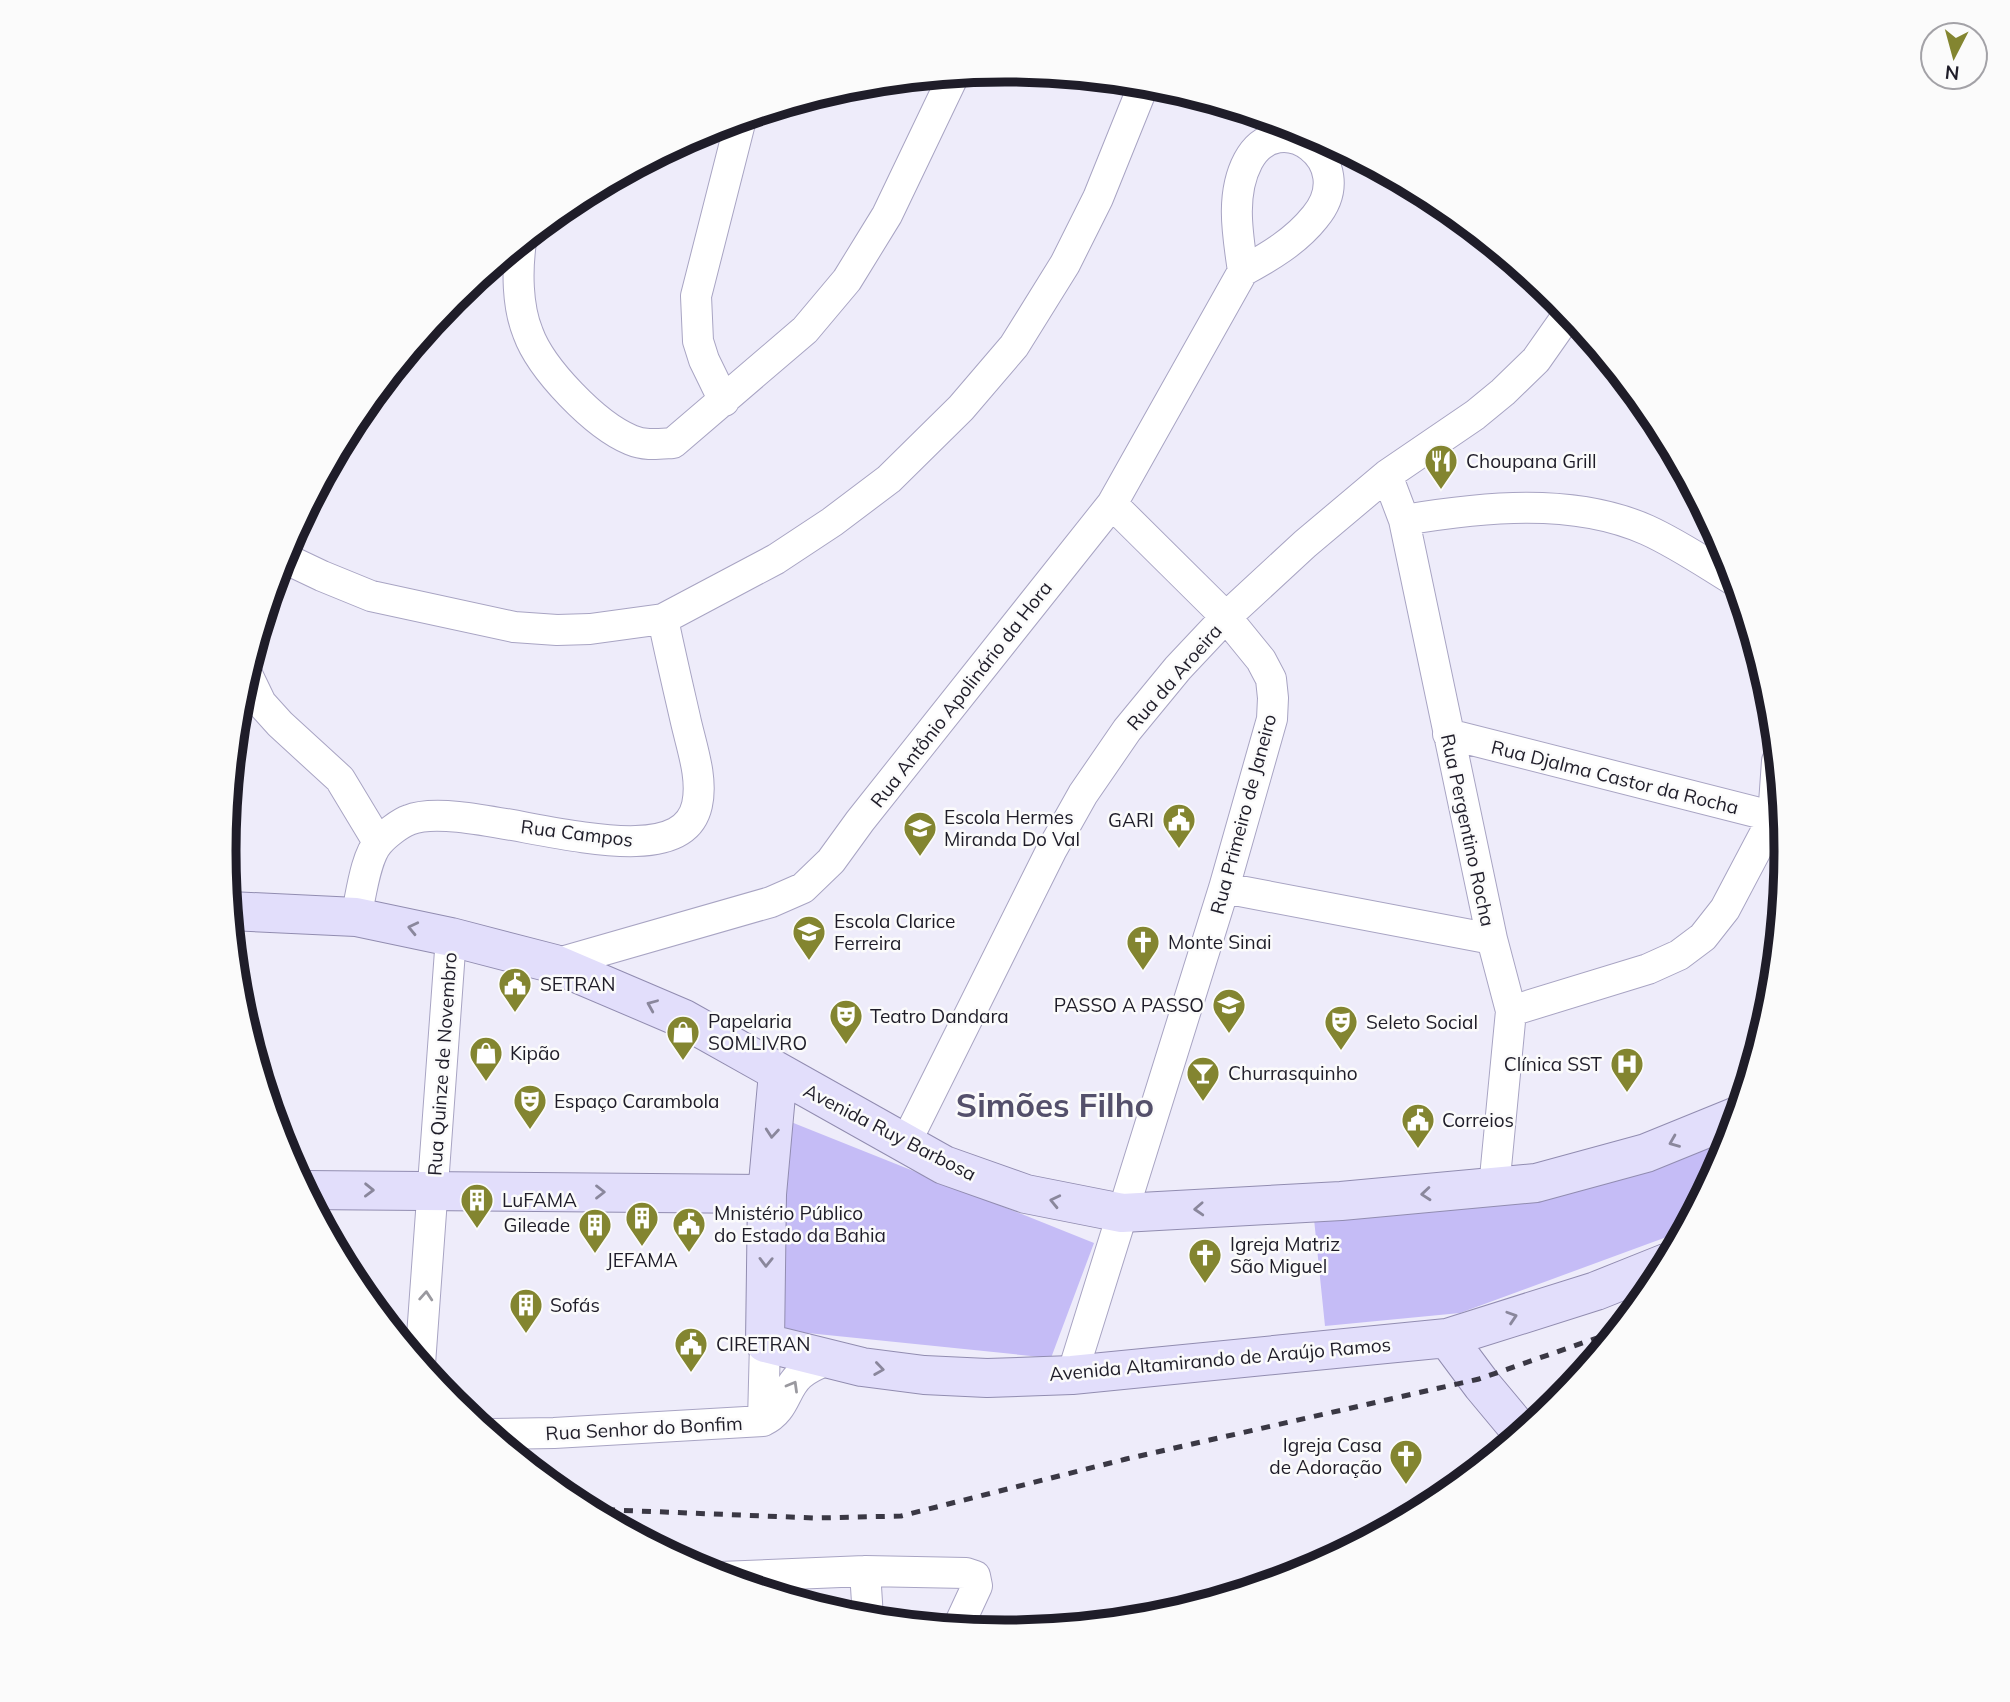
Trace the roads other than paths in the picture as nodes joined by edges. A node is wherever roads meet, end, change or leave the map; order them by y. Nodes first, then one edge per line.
1 (949, 85) edge
2 (1140, 95) edge
3 (738, 131) edge
4 (519, 255) edge
5 (1243, 271) dead end
6 (1563, 322) edge
7 (724, 401) junction
8 (1387, 475) junction
9 (1112, 504) junction
10 (1404, 520) junction
11 (293, 562) edge
12 (1721, 573) edge
13 (1226, 617) junction
14 (663, 618) junction
15 (254, 688) edge
16 (1448, 734) junction
17 (1773, 816) edge
18 (1773, 829) edge
19 (378, 842) junction
20 (1224, 888) junction
21 (239, 911) edge
22 (356, 917) junction
23 (451, 937) junction
24 (1492, 939) junction
25 (555, 964) junction
26 (1511, 1011) junction
27 (778, 1073) junction
28 (1724, 1121) edge
29 (905, 1144) junction
30 (1494, 1188) junction
31 (316, 1190) edge
32 (434, 1191) junction
33 (767, 1194) junction
34 (1122, 1213) junction
35 (1649, 1270) edge
36 (1447, 1338) junction
37 (765, 1343) junction
38 (421, 1351) edge
39 (830, 1359) junction
40 (1072, 1375) junction
41 (762, 1421) junction
42 (1515, 1426) edge
43 (504, 1434) edge
44 (864, 1571) junction
45 (750, 1576) edge
46 (867, 1607) edge
47 (962, 1618) edge

1 - 7 street
2 - 14 street
3 - 7 street
4 - 7 street
5 - 9 street, Rua Antônio Apolinário da Hora
6 - 8 street, Rua da Aroeira
8 - 10 street, Rua Pergentino Rocha
8 - 13 street, Rua da Aroeira
9 - 13 street, Rua Primeiro de Janeiro
9 - 25 street, Rua Antônio Apolinário da Hora
10 - 12 street
10 - 16 street, Rua Pergentino Rocha
11 - 14 street
13 - 20 street, Rua Primeiro de Janeiro
13 - 29 street, Rua da Aroeira
14 - 19 street, Rua Campos
15 - 19 street
16 - 17 street, Rua Djalma Castor da Rocha
16 - 24 street, Rua Pergentino Rocha
18 - 26 street
19 - 22 street
20 - 24 street
20 - 34 street, Rua Primeiro de Janeiro
21 - 22 main road, Avenida Ruy Barbosa
23 -> 22 main road, Avenida Ruy Barbosa
23 - 25 main road, Avenida Ruy Barbosa
23 - 32 street, Rua Quinze de Novembro
24 - 26 street, Rua Pergentino Rocha
27 -> 25 main road, Avenida Ruy Barbosa
26 - 30 street, Rua Pergentino Rocha
27 - 29 main road, Avenida Ruy Barbosa
27 -> 33 main road
28 -> 30 main road, Avenida Ruy Barbosa
34 -> 29 main road, Avenida Ruy Barbosa
30 -> 34 main road, Avenida Ruy Barbosa
31 -> 32 main road
32 -> 33 main road
38 -> 32 street, Rua Quinze de Novembro
33 -> 37 main road
34 - 40 street, Rua Primeiro de Janeiro
36 -> 35 main road, Avenida Altamirando de Araújo Ramos
36 - 40 main road, Avenida Altamirando de Araújo Ramos
36 - 42 main road
37 - 39 main road, Avenida Altamirando de Araújo Ramos
37 - 41 street, Rua Senhor do Bonfim
39 -> 40 main road, Avenida Altamirando de Araújo Ramos
41 -> 39 street
41 - 43 street, Rua Senhor do Bonfim
44 - 45 street
44 - 46 street
44 - 47 street

